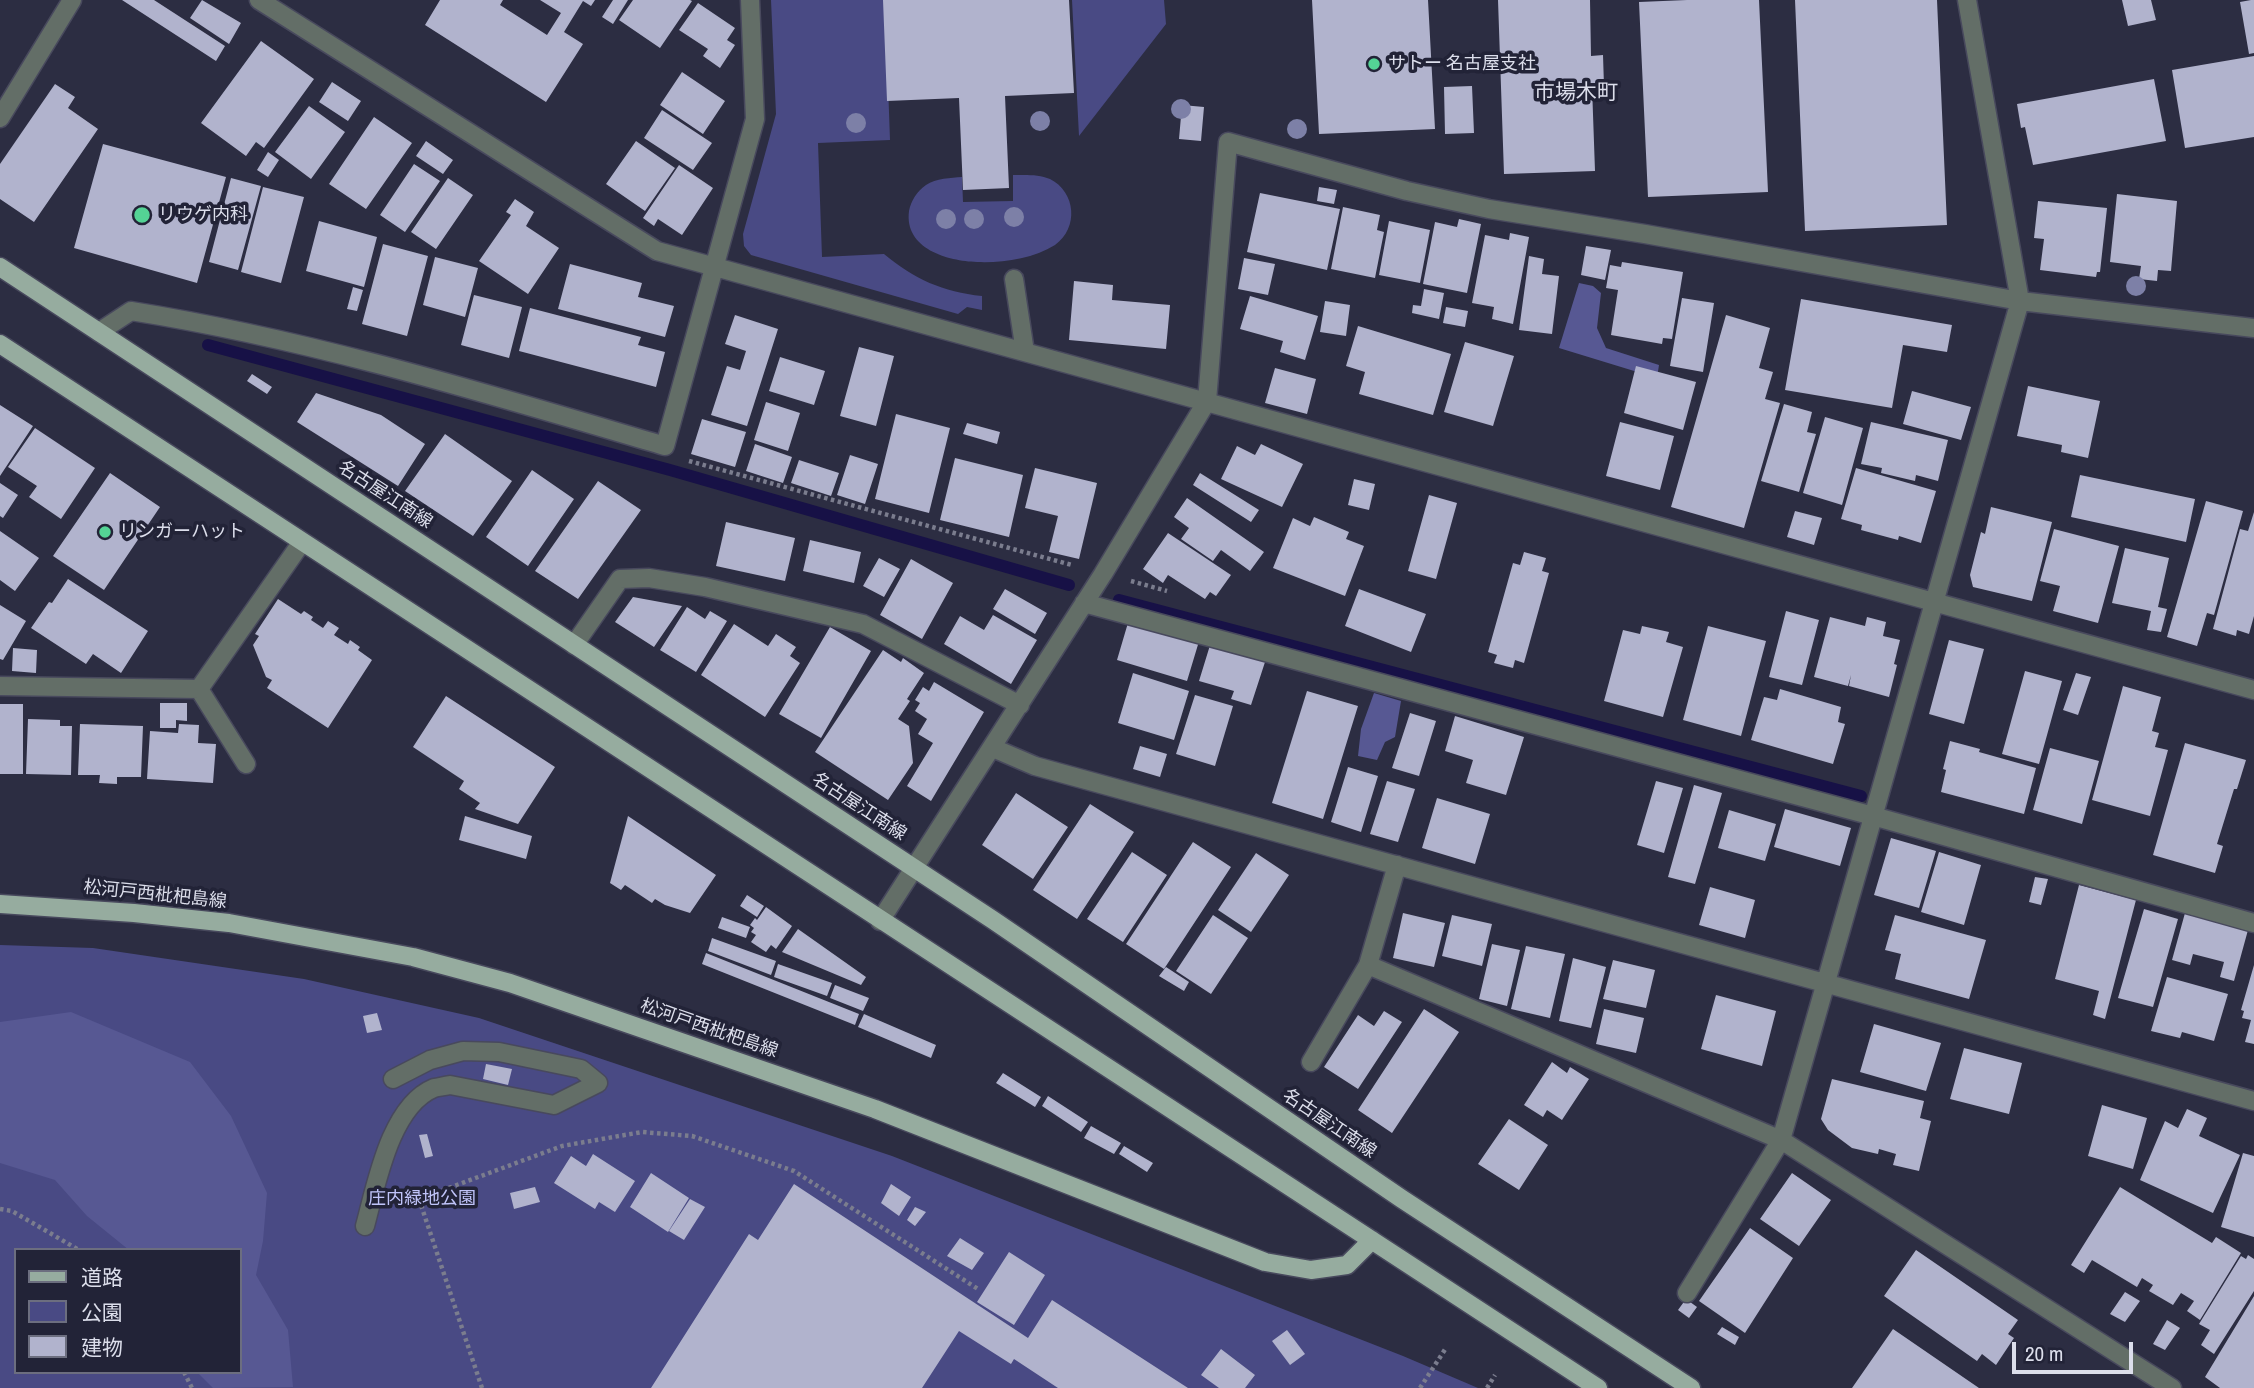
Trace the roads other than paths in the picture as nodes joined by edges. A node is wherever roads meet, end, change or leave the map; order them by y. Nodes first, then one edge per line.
1 (72, 0) edge
2 (259, 0) edge
3 (750, 0) edge
4 (1966, 0) edge
5 (0, 118) edge
6 (0, 267) edge
7 (714, 268) junction
8 (1014, 279) dead end
9 (2020, 301) junction
10 (2254, 328) edge
11 (99, 332) junction
12 (0, 344) edge
13 (1025, 352) junction
14 (1207, 401) junction
15 (302, 542) junction
16 (1084, 603) junction
17 (1934, 604) junction
18 (574, 645) junction
19 (0, 686) edge
20 (200, 689) junction
21 (2254, 690) edge
22 (1020, 705) junction
23 (993, 748) junction
24 (246, 764) dead end
25 (1873, 816) junction
26 (1397, 865) junction
27 (913, 868) junction
28 (0, 904) edge
29 (880, 921) junction
30 (2254, 923) edge
31 (1368, 965) junction
32 (1826, 983) junction
33 (1311, 1062) dead end
34 (393, 1079) dead end
35 (2254, 1101) edge
36 (1781, 1140) junction
37 (365, 1226) dead end
38 (1372, 1240) junction
39 (1687, 1293) dead end
40 (1598, 1388) edge
41 (1691, 1388) edge
42 (2172, 1388) edge

1 - 5 street
2 - 7 street
3 - 7 street
4 - 9 street
6 - 11 main road, 名古屋江南線
7 - 11 street
7 - 13 street
8 - 13 street
9 - 10 street
9 - 14 street
9 - 17 street
11 - 18 main road, 名古屋江南線
12 - 15 main road
13 - 14 street
14 - 16 street
14 - 17 street
15 - 20 street
15 - 29 main road
16 - 22 street
16 - 25 street
17 - 21 street
17 - 25 street
18 - 22 street
18 - 27 main road, 名古屋江南線
19 - 20 street
20 - 24 street
22 - 23 street
23 - 26 street
23 - 27 street
25 - 30 street
25 - 32 street
26 - 31 street
26 - 32 street
27 - 29 street
27 - 41 main road, 名古屋江南線
28 - 38 main road, 松河戸西枇杷島線
29 - 38 main road
31 - 33 street
31 - 36 street
32 - 35 street
32 - 36 street
34 - 37 street
36 - 39 street
36 - 42 street
38 - 40 main road

